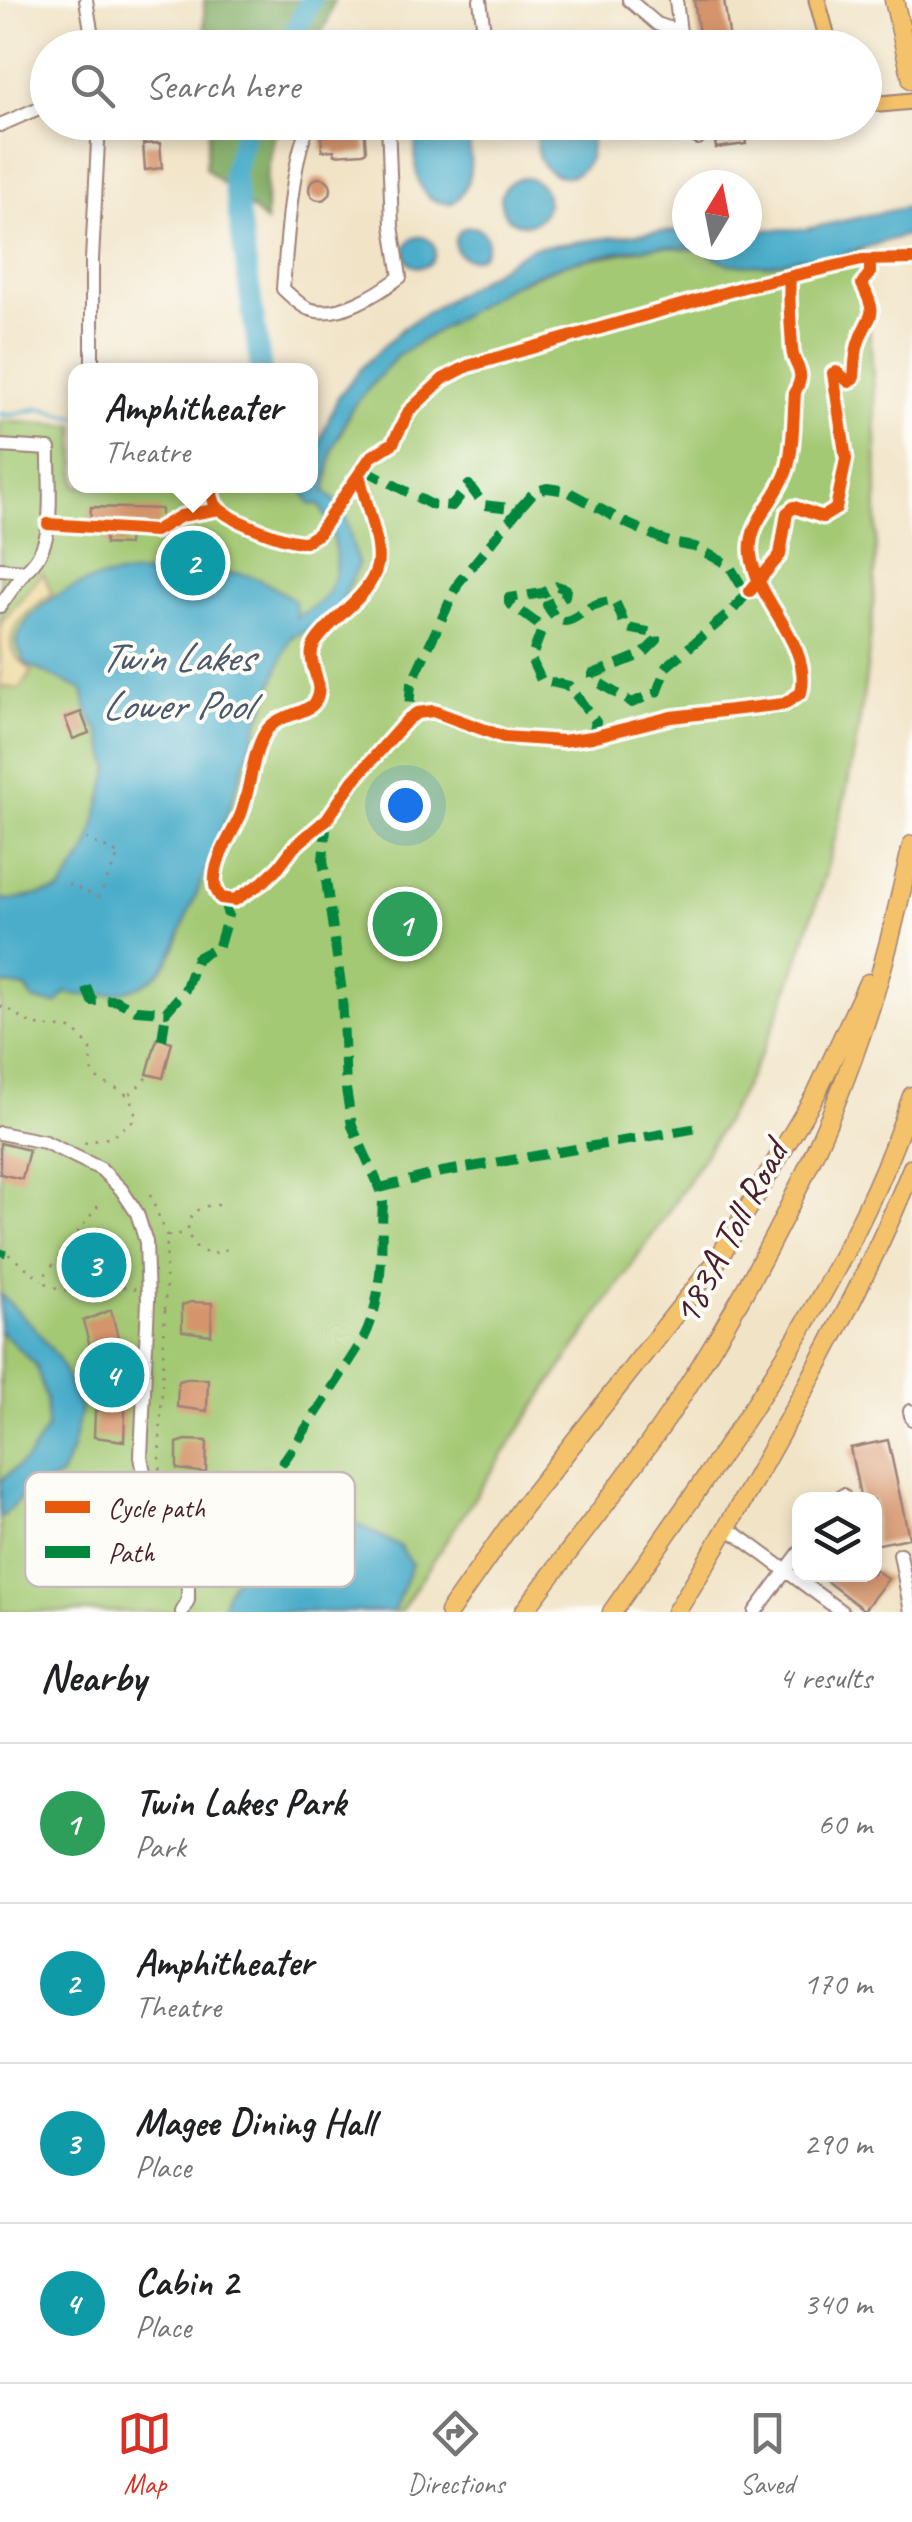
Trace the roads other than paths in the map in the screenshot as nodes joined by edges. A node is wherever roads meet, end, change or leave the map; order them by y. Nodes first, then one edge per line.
1 (86, 0) edge
2 (480, 0) edge
3 (629, 0) edge
4 (676, 0) edge
5 (817, 0) edge
6 (895, 5) edge
7 (91, 30) edge
8 (484, 30) edge
9 (674, 30) edge
10 (680, 30) edge
11 (825, 30) edge
12 (912, 80) edge
13 (912, 102) edge
14 (882, 104) edge
15 (30, 110) edge
16 (2, 120) edge
17 (98, 140) edge
18 (302, 140) edge
19 (389, 140) edge
20 (92, 363) edge
21 (0, 446) edge
22 (0, 569) edge
23 (25, 571) junction
24 (0, 606) edge
25 (912, 844) edge
26 (890, 938) junction
27 (912, 1096) edge
28 (0, 1133) edge
29 (912, 1168) edge
30 (144, 1472) edge
31 (728, 1528) junction
32 (900, 1554) dead end
33 (792, 1563) edge
34 (785, 1572) junction
35 (188, 1587) edge
36 (182, 1612) edge
37 (450, 1612) edge
38 (524, 1612) edge
39 (612, 1612) edge
40 (676, 1612) edge
41 (755, 1612) edge
42 (842, 1612) edge
43 (911, 1612) edge

1 - 7 street
2 - 8 street
3 - 9 street
4 - 10 street
5 - 11 main road
6 - 12 highway
13 - 14 main road
15 - 16 street
17 - 20 street
18 - 19 street
21 - 23 street
22 - 23 street
23 - 24 street
25 - 26 highway, 183A Toll Road
26 - 37 highway
26 - 38 highway, 183A Toll Road
27 - 39 highway
28 - 30 street
29 - 31 highway
31 - 34 street
31 - 40 highway
32 - 43 street
33 - 34 street
34 - 41 street
34 - 42 street
35 - 36 street

